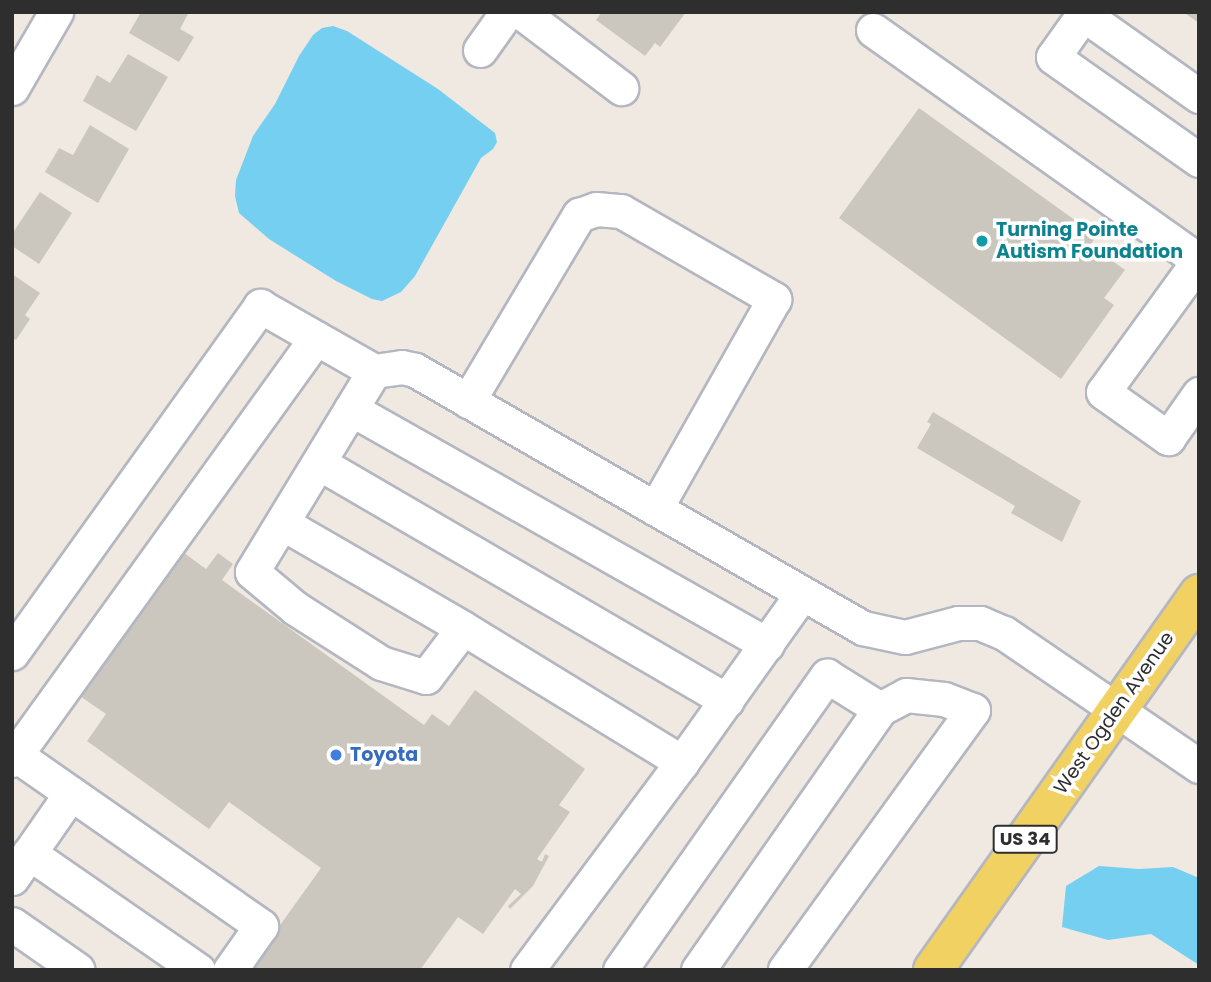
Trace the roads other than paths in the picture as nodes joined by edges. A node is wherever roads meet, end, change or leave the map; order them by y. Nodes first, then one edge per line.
1 (56, 12) edge
2 (507, 12) edge
3 (521, 12) edge
4 (1084, 13) edge
5 (873, 30) dead end
6 (480, 50) dead end
7 (12, 88) edge
8 (621, 88) dead end
9 (1199, 96) edge
10 (1199, 160) edge
11 (1198, 260) edge
12 (316, 338) junction
13 (374, 372) junction
14 (1199, 394) edge
15 (468, 401) junction
16 (351, 409) junction
17 (318, 463) junction
18 (655, 509) junction
19 (282, 523) junction
20 (802, 594) junction
21 (1199, 594) edge
22 (463, 628) junction
23 (766, 644) junction
24 (12, 653) edge
25 (727, 699) junction
26 (1116, 708) junction
27 (880, 709) junction
28 (14, 757) edge
29 (682, 762) junction
30 (1199, 766) edge
31 (71, 793) junction
32 (21, 866) edge
33 (12, 924) edge
34 (78, 970) edge
35 (198, 970) edge
36 (230, 970) edge
37 (527, 970) edge
38 (620, 970) edge
39 (698, 970) edge
40 (785, 970) edge
41 (933, 970) edge

1 - 7 street
2 - 6 street
3 - 8 street
4 - 9 street
4 - 10 street
5 - 11 street
11 - 14 street
12 - 13 street
12 - 24 street
12 - 28 street
13 - 15 street
13 - 16 street
15 - 18 street
15 - 18 street
16 - 17 street
16 - 23 street
17 - 19 street
17 - 25 street
18 - 20 street
19 - 22 street
19 - 22 street
20 - 23 street
20 - 26 street
21 - 26 main road, West Ogden Avenue / US 34
22 - 29 street
23 - 25 street
25 - 29 street
26 - 30 street
26 - 41 main road, West Ogden Avenue / US 34
27 - 38 street
27 - 39 street
27 - 40 street
28 - 31 street
29 - 37 street
31 - 32 street
31 - 36 street
32 - 35 street
33 - 34 street

